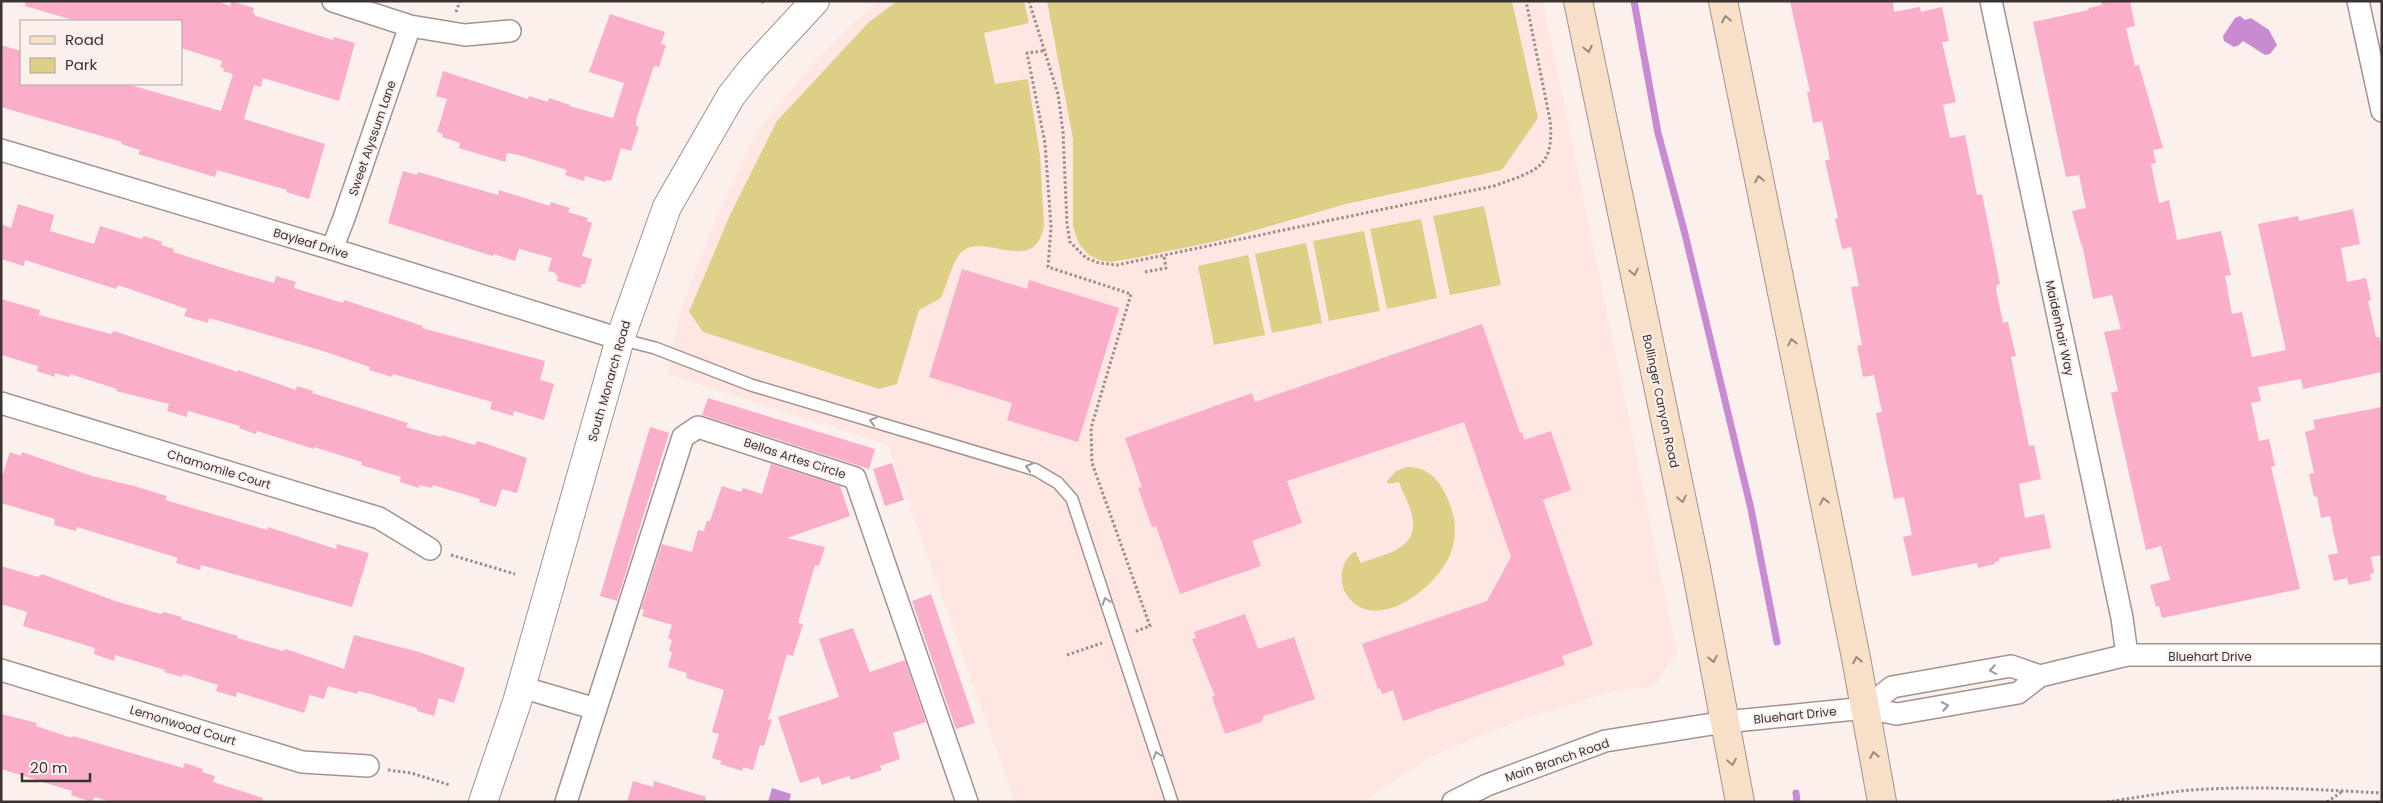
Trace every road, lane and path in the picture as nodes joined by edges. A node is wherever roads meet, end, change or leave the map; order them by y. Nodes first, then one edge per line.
1 (333, 1) edge
2 (815, 1) edge
3 (1029, 1) edge
4 (1526, 1) edge
5 (1578, 1) edge
6 (1723, 1) edge
7 (1991, 1) edge
8 (2358, 1) edge
9 (410, 26) junction
10 (510, 31) dead end
11 (1043, 51) junction
12 (2382, 111) edge
13 (1, 150) edge
14 (332, 249) junction
15 (1164, 256) junction
16 (1145, 272) dead end
17 (620, 339) junction
18 (1, 403) edge
19 (430, 549) joint
20 (515, 574) dead end
21 (1150, 626) dead end
22 (1118, 638) junction
23 (1067, 655) dead end
24 (2127, 655) junction
25 (2382, 655) edge
26 (1, 670) edge
27 (521, 687) junction
28 (1866, 708) junction
29 (596, 709) junction
30 (1725, 722) junction
31 (368, 766) joint
32 (450, 785) dead end
33 (2344, 791) junction
34 (2382, 793) edge
35 (484, 802) edge
36 (566, 802) edge
37 (967, 802) edge
38 (1172, 802) edge
39 (1453, 802) edge
40 (1740, 802) edge
41 (1882, 802) edge
42 (2107, 802) edge
43 (2327, 802) edge

1 - 9 street
2 - 17 street, South Monarch Road
3 - 11 path
4 - 15 path
5 -> 30 main road, Bollinger Canyon Road
28 -> 6 main road
7 - 24 street, Maidenhair Way
8 - 12 street
9 - 10 street
9 - 14 street, Sweet Alyssum Lane
11 - 15 path
11 - 21 path
13 - 14 street, Bayleaf Drive
14 - 17 street, Bayleaf Drive
15 - 16 path
22 -> 17 lane
17 - 27 street, South Monarch Road
18 - 19 street, Chamomile Court
19 - 20 path
22 - 23 path
38 -> 22 lane
24 - 25 street, Bluehart Drive
24 - 28 street, Bluehart Drive
26 - 31 street, Lemonwood Court
27 - 29 street
27 - 35 street, South Monarch Road
28 - 30 street, Bluehart Drive
41 -> 28 main road
29 - 36 street, Bellas Artes Circle
29 - 37 street, Bellas Artes Circle
30 - 39 street, Main Branch Road
30 -> 40 main road, Bollinger Canyon Road
31 - 32 path
33 - 34 path
33 - 42 path
33 - 43 path

